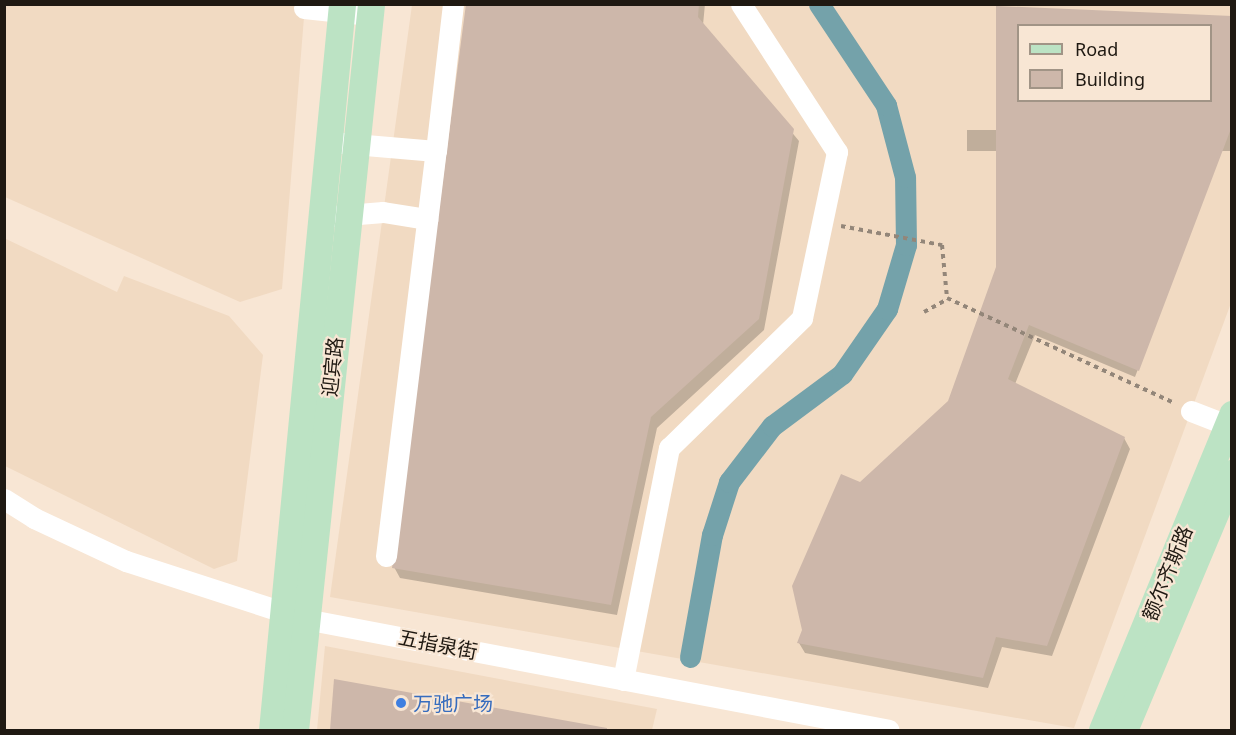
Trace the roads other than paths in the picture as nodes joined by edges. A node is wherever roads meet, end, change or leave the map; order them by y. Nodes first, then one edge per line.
1 (453, 4) edge
2 (741, 4) edge
3 (342, 8) edge
4 (304, 9) dead end
5 (370, 10) edge
6 (329, 141) junction
7 (356, 144) junction
8 (436, 151) junction
9 (335, 216) junction
10 (428, 219) junction
11 (1191, 411) road end
12 (1230, 422) edge
13 (1232, 473) edge
14 (4, 499) edge
15 (386, 556) dead end
16 (294, 616) junction
17 (623, 680) junction
18 (272, 730) edge
19 (295, 730) edge
20 (889, 730) edge
21 (1102, 730) edge
22 (1124, 730) edge

1 - 8 street
2 - 17 street
3 - 4 street
3 - 5 street
3 - 6 main road, 迎宾路
5 - 7 main road, 迎宾路
6 - 7 street
6 - 9 main road, 迎宾路
7 - 8 street
7 - 9 main road, 迎宾路
8 - 10 street
9 - 10 street
9 - 16 main road, 迎宾路
10 - 15 street
11 - 12 street
12 - 21 main road, 额尔齐斯路
13 - 22 main road, 额尔齐斯路
14 - 16 street, 五指泉街
16 - 17 street, 五指泉街
16 - 18 main road, 迎宾路
16 - 19 main road, 迎宾路
17 - 20 street, 五指泉街

